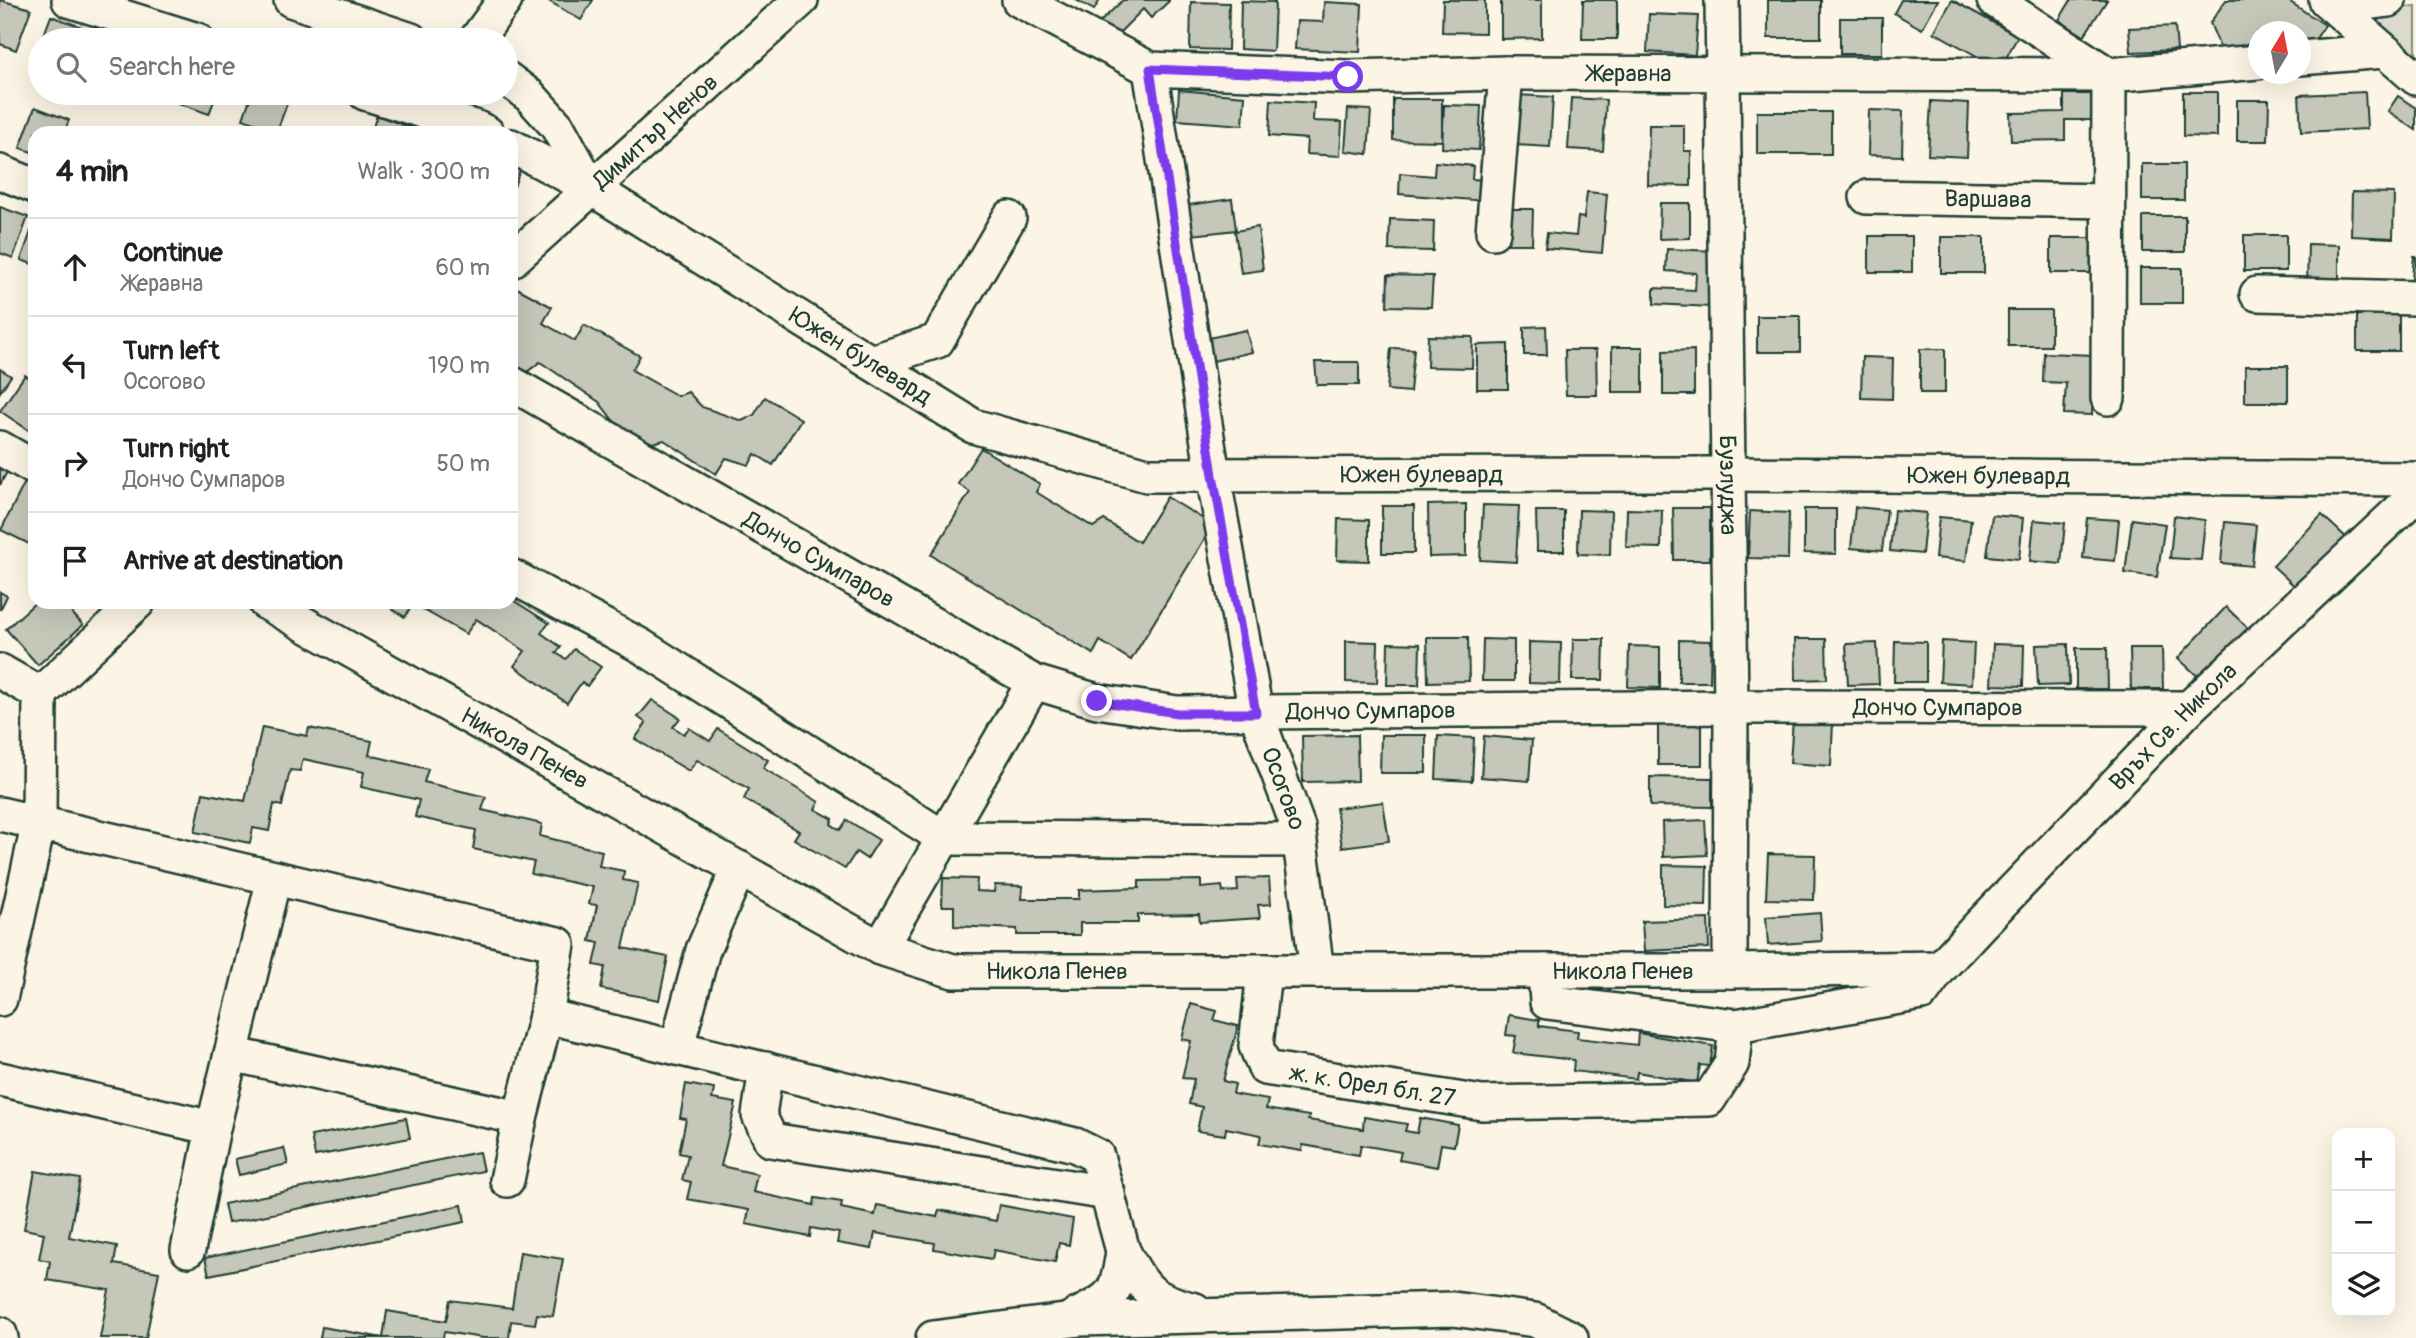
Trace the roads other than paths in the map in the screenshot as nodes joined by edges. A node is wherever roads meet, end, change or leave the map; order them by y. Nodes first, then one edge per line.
1 (69, 0) edge
2 (291, 0) edge
3 (505, 0) edge
4 (801, 0) edge
5 (1019, 0) edge
6 (1722, 0) edge
7 (1994, 0) edge
8 (2389, 0) edge
9 (2330, 3) edge
10 (159, 28) edge
11 (375, 28) edge
12 (485, 28) edge
13 (2384, 51) junction
14 (2311, 57) edge
15 (2248, 63) edge
16 (1150, 69) junction
17 (1506, 73) junction
18 (1722, 75) junction
19 (2109, 75) junction
20 (2416, 78) edge
21 (518, 87) edge
22 (403, 105) edge
23 (471, 126) edge
24 (518, 150) edge
25 (0, 172) edge
26 (28, 183) edge
27 (591, 188) junction
28 (1867, 197) dead end
29 (2108, 201) junction
30 (1009, 218) dead end
31 (1493, 232) dead end
32 (518, 255) edge
33 (2257, 294) dead end
34 (2416, 298) edge
35 (871, 362) junction
36 (518, 387) edge
37 (2108, 398) dead end
38 (0, 448) edge
39 (28, 464) edge
40 (1727, 474) junction
41 (1213, 475) junction
42 (2416, 480) edge
43 (2416, 495) edge
44 (518, 580) edge
45 (131, 609) edge
46 (277, 609) edge
47 (0, 671) edge
48 (1034, 682) junction
49 (40, 694) junction
50 (1731, 707) junction
51 (2189, 708) junction
52 (1256, 713) junction
53 (0, 814) edge
54 (39, 822) junction
55 (944, 838) junction
56 (1299, 840) junction
57 (739, 868) junction
58 (274, 878) junction
59 (880, 948) junction
60 (1940, 968) junction
61 (1264, 971) junction
62 (1317, 971) junction
63 (1545, 971) junction
64 (1730, 971) junction
65 (0, 999) edge
66 (546, 1016) junction
67 (1737, 1026) junction
68 (677, 1046) junction
69 (231, 1054) junction
70 (766, 1069) junction
71 (0, 1079) edge
72 (520, 1118) junction
73 (213, 1128) junction
74 (507, 1180) dead end
75 (1108, 1194) junction
76 (188, 1250) dead end
77 (1123, 1251) junction
78 (1216, 1315) junction
79 (1067, 1321) junction
80 (933, 1338) edge
81 (1571, 1338) edge

1 - 10 street
2 - 11 street
3 - 12 street
4 - 27 street, Димитър Ненов
5 - 16 street, Жеравна
6 - 18 street, Бузлуджа
7 - 19 street
8 - 9 street
9 - 13 street
13 - 14 street
13 - 20 street
15 - 19 street, Жеравна
16 - 17 street, Жеравна
16 - 41 street, Осогово
17 - 18 street, Жеравна
17 - 31 street
18 - 19 street, Жеравна
18 - 40 street, Бузлуджа
19 - 29 street
21 - 27 street
22 - 23 street
24 - 27 street, Южен булевард
25 - 26 street
27 - 32 street, Димитър Ненов
27 - 35 street, Южен булевард
28 - 29 street, Варшава
29 - 37 street
30 - 35 street
33 - 34 street
35 - 41 street, Южен булевард
36 - 48 street, Дончо Сумпаров
38 - 39 street
40 - 41 street, Южен булевард
40 - 42 street, Южен булевард
40 - 50 street, Бузлуджа
41 - 52 street, Осогово
43 - 51 street, Връх Св. Никола
44 - 55 street
45 - 49 street
46 - 57 street, Никола Пенев
47 - 49 street
48 - 52 street, Дончо Сумпаров
48 - 55 street
49 - 54 street
50 - 51 street, Дончо Сумпаров
50 - 52 street, Дончо Сумпаров
50 - 64 street, Бузлуджа
51 - 60 street, Връх Св. Никола
52 - 56 street, Осогово
53 - 54 street
54 - 58 street
54 - 65 street
55 - 56 street
55 - 59 street
56 - 62 street, Осогово
57 - 59 street, Никола Пенев
57 - 68 street
58 - 66 street
58 - 69 street
59 - 61 street, Никола Пенев
60 - 64 street, Никола Пенев
60 - 67 street, Връх Св. Никола
61 - 62 street, Никола Пенев
61 - 67 street, ж. к. Орел бл. 27
62 - 63 street, Никола Пенев
63 - 64 street, Никола Пенев
63 - 67 street, Връх Св. Никола
66 - 68 street
66 - 72 street
68 - 70 street
69 - 72 street
69 - 73 street
70 - 75 street
70 - 75 street
71 - 73 street
72 - 74 street
73 - 76 street
75 - 77 street
77 - 78 street
77 - 79 street
78 - 79 street
78 - 81 street
79 - 80 street

